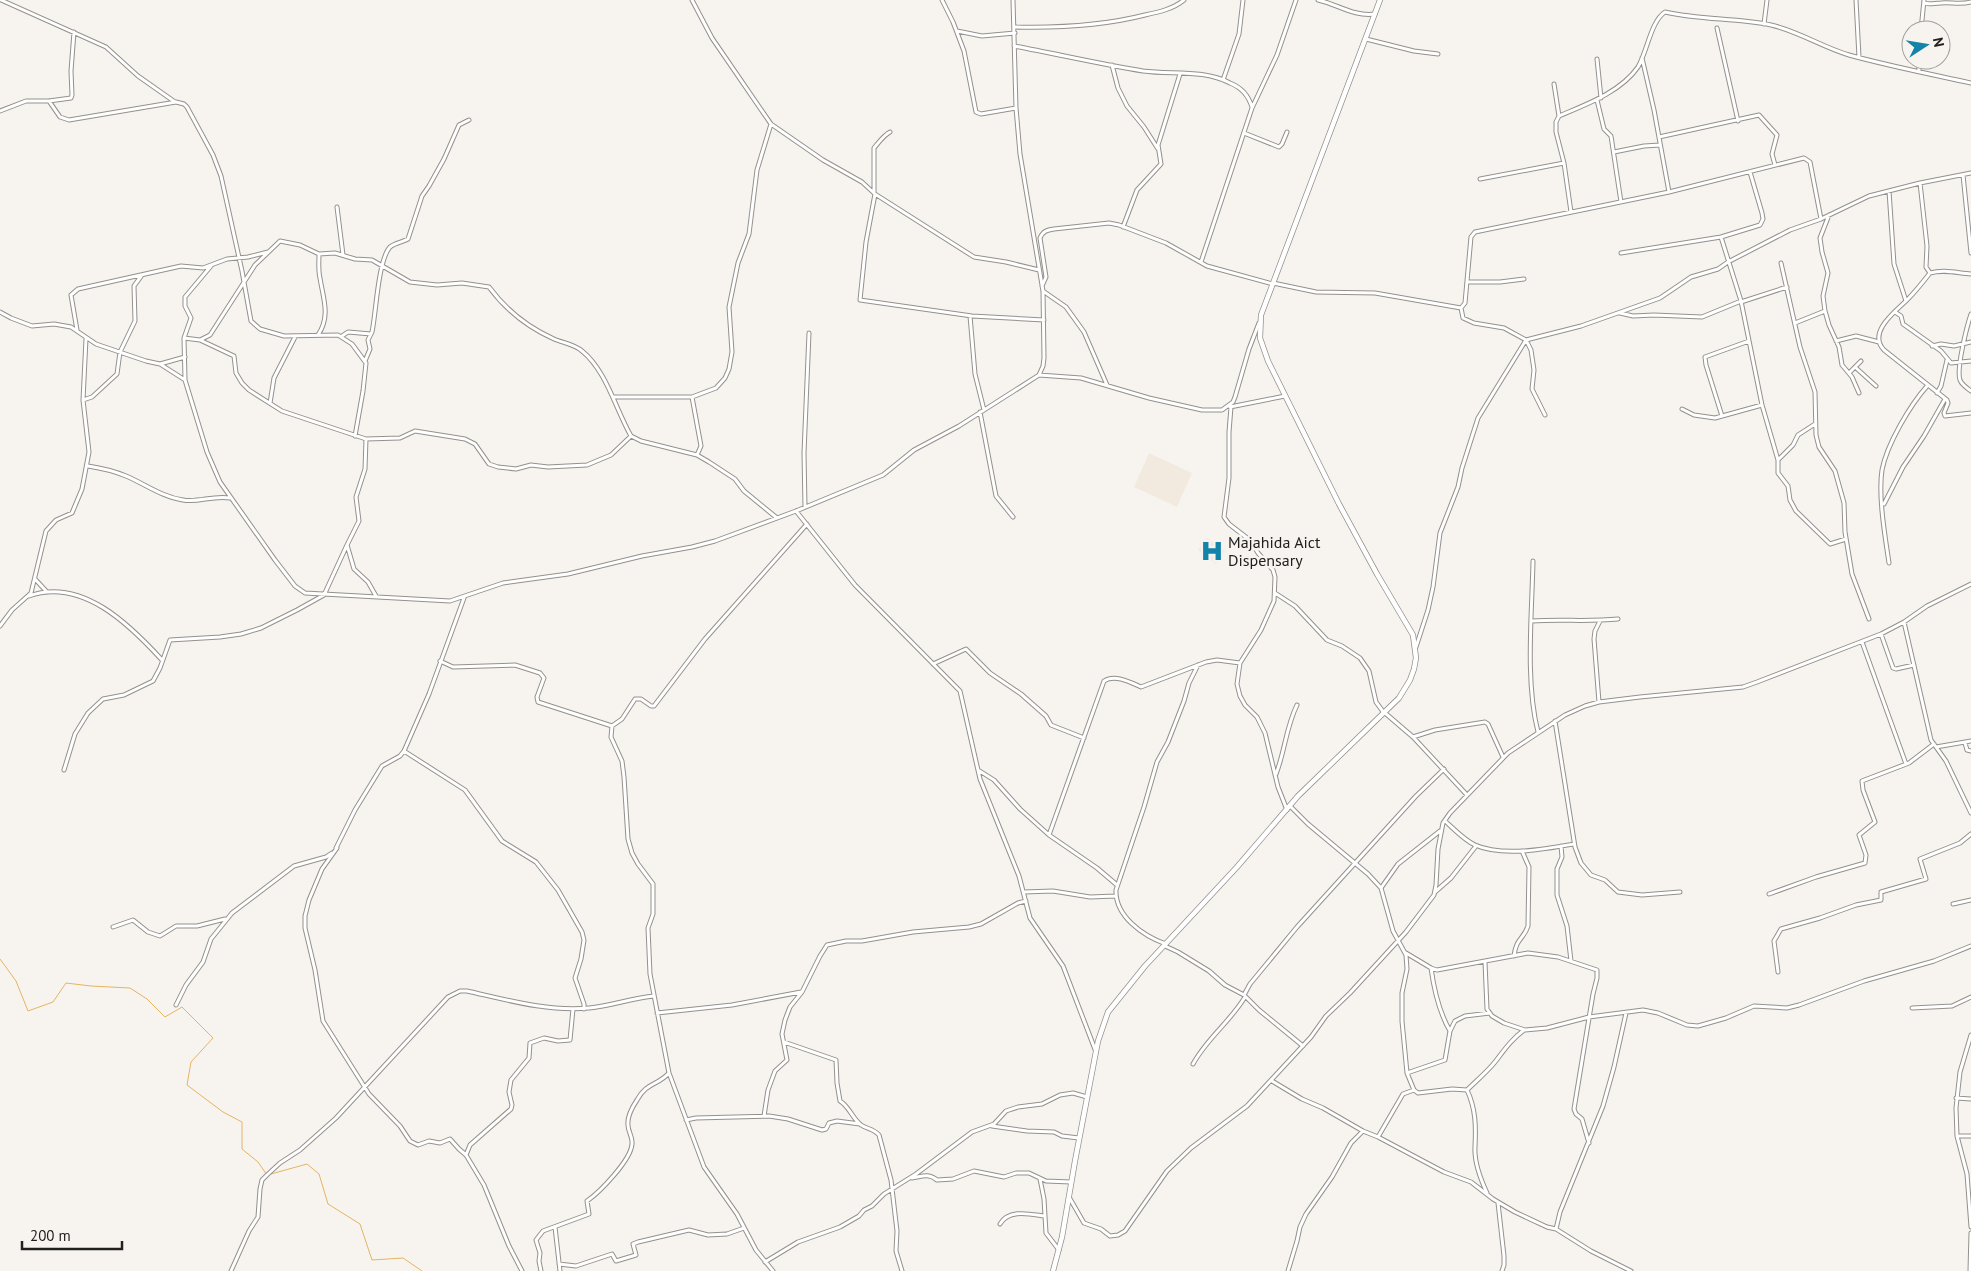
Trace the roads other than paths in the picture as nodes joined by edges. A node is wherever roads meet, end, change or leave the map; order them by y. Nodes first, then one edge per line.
1 (1, 0) edge
2 (692, 0) edge
3 (942, 0) edge
4 (1013, 0) edge
5 (1184, 0) edge
6 (1242, 0) edge
7 (1296, 0) edge
8 (1318, 0) edge
9 (1380, 0) edge
10 (1767, 0) edge
11 (1856, 0) edge
12 (1924, 2) edge
13 (1971, 2) edge
14 (1376, 13) junction
15 (1922, 20) edge
16 (1764, 24) junction
17 (1015, 27) junction
18 (1717, 28) dead end
19 (957, 31) junction
20 (74, 32) junction
21 (1015, 33) junction
22 (1366, 39) junction
23 (1014, 46) junction
24 (1438, 54) dead end
25 (1642, 57) junction
26 (1859, 57) junction
27 (1596, 59) dead end
28 (1112, 65) junction
29 (1920, 71) joint
30 (1180, 74) junction
31 (1223, 80) junction
32 (1971, 83) edge
33 (1554, 84) dead end
34 (1599, 99) junction
35 (49, 101) junction
36 (176, 102) junction
37 (1016, 108) junction
38 (1252, 108) junction
39 (0, 110) edge
40 (1559, 116) junction
41 (469, 120) dead end
42 (1738, 121) junction
43 (771, 124) junction
44 (890, 132) dead end
45 (1287, 132) dead end
46 (1244, 133) junction
47 (1659, 137) junction
48 (1660, 145) junction
49 (1158, 150) junction
50 (1614, 152) junction
51 (1564, 163) junction
52 (1775, 165) junction
53 (1750, 172) junction
54 (1971, 173) edge
55 (1963, 175) junction
56 (1480, 179) dead end
57 (1920, 183) junction
58 (1888, 191) junction
59 (1669, 192) junction
60 (875, 193) junction
61 (1622, 202) junction
62 (337, 207) dead end
63 (1572, 212) junction
64 (1829, 215) junction
65 (1821, 218) junction
66 (1123, 227) junction
67 (1970, 231) edge
68 (1721, 237) junction
69 (268, 252) junction
70 (1621, 253) dead end
71 (1971, 253) edge
72 (319, 254) junction
73 (343, 255) junction
74 (239, 257) junction
75 (1201, 262) junction
76 (1728, 262) junction
77 (1781, 263) dead end
78 (211, 266) junction
79 (382, 266) junction
80 (1039, 270) junction
81 (1930, 273) junction
82 (1971, 273) edge
83 (142, 275) junction
84 (1524, 279) dead end
85 (1467, 282) junction
86 (244, 283) junction
87 (1273, 284) junction
88 (1042, 286) junction
89 (1787, 287) junction
90 (1042, 291) junction
91 (1906, 301) junction
92 (1741, 302) junction
93 (1461, 308) junction
94 (1825, 311) junction
95 (1895, 312) junction
96 (1, 313) edge
97 (1620, 313) junction
98 (1971, 314) edge
99 (970, 316) junction
100 (1044, 320) junction
101 (1260, 323) junction
102 (1795, 323) junction
103 (77, 330) junction
104 (809, 333) dead end
105 (371, 334) junction
106 (317, 335) junction
107 (341, 336) junction
108 (295, 337) junction
109 (184, 338) junction
110 (86, 339) junction
111 (200, 340) junction
112 (1526, 340) junction
113 (1749, 341) junction
114 (1836, 341) junction
115 (1879, 342) junction
116 (1971, 342) edge
117 (1963, 344) junction
118 (1932, 346) junction
119 (120, 352) junction
120 (185, 357) junction
121 (1948, 360) junction
122 (365, 361) junction
123 (1861, 361) dead end
124 (1971, 361) edge
125 (1962, 362) junction
126 (160, 364) junction
127 (1855, 367) junction
128 (1849, 373) junction
129 (1039, 375) junction
130 (186, 380) junction
131 (1107, 385) junction
132 (1928, 385) junction
133 (1876, 386) dead end
134 (1971, 391) edge
135 (1859, 393) dead end
136 (1937, 393) junction
137 (692, 396) junction
138 (1285, 396) junction
139 (613, 397) junction
140 (1945, 399) junction
141 (83, 400) junction
142 (270, 403) junction
143 (1762, 405) junction
144 (1229, 407) junction
145 (1682, 408) dead end
146 (984, 410) junction
147 (980, 412) junction
148 (1971, 413) edge
149 (1545, 415) dead end
150 (1722, 416) junction
151 (1815, 424) junction
152 (355, 436) junction
153 (631, 436) junction
154 (366, 440) junction
155 (697, 455) junction
156 (1778, 460) junction
157 (88, 466) junction
158 (230, 498) junction
159 (1883, 505) junction
160 (805, 507) junction
161 (796, 511) junction
162 (1013, 517) dead end
163 (777, 518) junction
164 (807, 524) junction
165 (1846, 539) junction
166 (347, 545) junction
167 (1534, 561) dead end
168 (1889, 563) dead end
169 (35, 579) junction
170 (1971, 584) edge
171 (47, 592) junction
172 (1275, 593) junction
173 (324, 595) junction
174 (376, 596) junction
175 (29, 597) junction
176 (464, 598) junction
177 (1618, 619) dead end
178 (1869, 619) dead end
179 (1601, 620) junction
180 (1532, 621) junction
181 (1904, 622) junction
182 (0, 626) edge
183 (1881, 634) junction
184 (1862, 642) junction
185 (1415, 649) junction
186 (162, 661) junction
187 (440, 661) junction
188 (1240, 663) junction
189 (933, 664) junction
190 (1198, 665) junction
191 (1914, 665) junction
192 (1599, 702) junction
193 (1297, 705) dead end
194 (1384, 713) junction
195 (1555, 721) junction
196 (612, 726) junction
197 (1538, 732) junction
198 (1413, 737) junction
199 (1084, 738) junction
200 (1971, 741) edge
201 (1965, 743) junction
202 (1935, 746) junction
203 (404, 751) junction
204 (1971, 751) edge
205 (1503, 757) junction
206 (1906, 764) junction
207 (1444, 769) junction
208 (64, 770) dead end
209 (977, 770) junction
210 (1275, 774) junction
211 (1467, 795) junction
212 (1288, 808) junction
213 (1971, 813) edge
214 (1445, 821) junction
215 (1441, 830) junction
216 (1971, 834) edge
217 (1049, 835) junction
218 (1574, 844) junction
219 (1476, 846) junction
220 (1561, 846) junction
221 (337, 848) junction
222 (1522, 851) junction
223 (1354, 863) junction
224 (1118, 885) junction
225 (1381, 888) junction
226 (1024, 892) junction
227 (1680, 892) dead end
228 (1434, 893) junction
229 (1769, 894) dead end
230 (1116, 896) junction
231 (1971, 900) edge
232 (1026, 901) junction
233 (1953, 904) dead end
234 (226, 919) junction
235 (113, 927) dead end
236 (1397, 941) junction
237 (1166, 945) junction
238 (1971, 946) edge
239 (1406, 953) junction
240 (1514, 956) junction
241 (1570, 960) junction
242 (1485, 962) junction
243 (1431, 968) junction
244 (1778, 972) dead end
245 (802, 992) junction
246 (654, 996) junction
247 (1245, 996) junction
248 (1971, 997) edge
249 (176, 1005) dead end
250 (584, 1008) junction
251 (1912, 1008) dead end
252 (573, 1009) junction
253 (1626, 1012) junction
254 (657, 1013) junction
255 (1490, 1013) junction
256 (1589, 1018) junction
257 (1525, 1030) junction
258 (1450, 1031) junction
259 (1971, 1035) edge
260 (783, 1041) junction
261 (1303, 1046) junction
262 (1096, 1052) junction
263 (1193, 1064) dead end
264 (669, 1073) junction
265 (1407, 1073) junction
266 (1272, 1081) junction
267 (365, 1085) junction
268 (1414, 1090) junction
269 (1467, 1090) junction
270 (1087, 1097) junction
271 (1956, 1098) junction
272 (1971, 1099) edge
273 (764, 1116) junction
274 (686, 1120) junction
275 (860, 1124) junction
276 (991, 1126) junction
277 (1363, 1131) junction
278 (1957, 1136) junction
279 (1971, 1136) edge
280 (1378, 1137) junction
281 (1080, 1139) junction
282 (1589, 1142) junction
283 (466, 1155) junction
284 (1971, 1173) edge
285 (910, 1178) junction
286 (1040, 1179) junction
287 (1968, 1179) junction
288 (1071, 1182) junction
289 (892, 1188) junction
290 (1487, 1193) junction
291 (1069, 1196) junction
292 (1498, 1202) junction
293 (1044, 1216) junction
294 (1000, 1224) dead end
295 (554, 1227) junction
296 (1971, 1227) edge
297 (744, 1228) junction
298 (1556, 1229) junction
299 (1971, 1233) edge
300 (1059, 1250) junction
301 (765, 1262) junction
302 (1971, 1262) edge
303 (559, 1264) junction
304 (231, 1271) edge
305 (522, 1271) edge
306 (541, 1271) edge
307 (560, 1271) edge
308 (773, 1271) edge
309 (902, 1271) edge
310 (1053, 1271) edge
311 (1288, 1271) edge
312 (1502, 1271) edge
313 (1631, 1271) edge
314 (1970, 1271) edge

1 - 20 street
2 - 43 street
3 - 19 street
4 - 17 street
5 - 17 street
6 - 31 street
7 - 38 street
8 - 14 street
9 - 14 street
10 - 16 street
11 - 26 street
12 - 13 street
12 - 15 street
14 - 22 street
16 - 25 street
16 - 26 street
17 - 21 street
18 - 42 street
19 - 21 street
19 - 37 street
20 - 35 street
20 - 36 street
21 - 23 street
22 - 24 street
22 - 87 street
23 - 28 street
23 - 37 street
25 - 34 street
25 - 47 street
26 - 29 street
27 - 34 street
28 - 30 street
28 - 49 street
29 - 32 street
30 - 31 street
30 - 49 street
31 - 38 street
33 - 40 street
34 - 40 street
34 - 50 street
35 - 36 street
35 - 39 street
36 - 74 street
37 - 80 street
38 - 46 street
40 - 51 street
41 - 79 street
42 - 47 street
42 - 52 street
43 - 60 street
43 - 137 street
44 - 60 street
45 - 46 street
46 - 75 street
47 - 48 street
48 - 50 street
48 - 59 street
49 - 66 street
50 - 61 street
51 - 56 street
51 - 63 street
52 - 53 street
52 - 65 street
53 - 59 street
53 - 68 street
54 - 55 street
55 - 57 street
55 - 67 street
57 - 58 street
57 - 81 street
58 - 64 street
58 - 91 street
59 - 61 street
60 - 80 street
60 - 99 street
61 - 63 street
62 - 73 street
63 - 85 street
64 - 65 street
64 - 94 street
65 - 76 street
66 - 75 street
66 - 88 street
67 - 71 street
68 - 70 street
68 - 76 street
69 - 72 street
69 - 74 street
69 - 86 street
72 - 73 street
72 - 106 street
73 - 79 street
74 - 78 street
74 - 86 street
75 - 87 street
76 - 92 street
76 - 97 street
77 - 89 street
78 - 83 street
78 - 109 street
79 - 105 street
79 - 139 street
80 - 88 street
81 - 82 street
81 - 91 street
83 - 103 street
83 - 119 street
84 - 85 street
85 - 93 street
86 - 108 street
86 - 111 street
87 - 93 street
87 - 101 street
88 - 90 street
89 - 92 street
89 - 102 street
90 - 100 street
90 - 131 street
91 - 95 street
92 - 97 street
92 - 113 street
93 - 112 street
94 - 102 street
94 - 114 street
95 - 115 street
95 - 118 street
96 - 103 street
97 - 112 street
98 - 117 street
99 - 100 street
99 - 146 street
100 - 129 street
101 - 138 street
101 - 144 street
102 - 151 street
103 - 110 street
104 - 160 street
105 - 107 street
105 - 122 street
106 - 107 street
106 - 108 street
107 - 122 street
108 - 142 street
109 - 111 street
109 - 120 street
110 - 119 street
110 - 141 street
111 - 142 street
112 - 149 street
112 - 185 street
113 - 143 street
113 - 150 street
114 - 115 street
114 - 128 street
115 - 132 street
116 - 117 street
117 - 118 street
117 - 125 street
118 - 121 street
119 - 126 street
119 - 141 street
120 - 126 street
120 - 130 street
121 - 125 street
121 - 136 street
122 - 152 street
123 - 127 street
124 - 125 street
125 - 134 street
126 - 130 street
127 - 128 street
127 - 133 street
128 - 135 street
129 - 131 street
129 - 146 street
130 - 158 street
131 - 144 street
132 - 136 street
132 - 159 street
136 - 140 street
137 - 139 street
137 - 155 street
138 - 144 street
138 - 185 street
139 - 153 street
140 - 148 street
140 - 159 street
141 - 157 street
142 - 152 street
143 - 150 street
143 - 156 street
144 - 172 street
145 - 150 street
146 - 147 street
147 - 160 street
147 - 162 street
151 - 156 street
151 - 165 street
152 - 154 street
153 - 154 street
153 - 155 street
154 - 166 street
155 - 163 street
156 - 165 street
157 - 158 street
157 - 169 street
158 - 173 street
159 - 168 street
160 - 161 street
161 - 163 street
161 - 164 street
163 - 176 street
164 - 189 street
164 - 196 street
165 - 178 street
166 - 173 street
166 - 174 street
167 - 180 street
169 - 171 street
169 - 175 street
170 - 181 street
171 - 175 street
171 - 186 street
172 - 188 street
172 - 194 street
173 - 174 street
173 - 186 street
174 - 176 street
175 - 182 street
176 - 187 street
177 - 179 street
179 - 180 street
179 - 192 street
180 - 197 street
181 - 183 street
181 - 191 street
183 - 184 street
183 - 191 street
184 - 192 street
184 - 206 street
185 - 194 street
186 - 208 street
187 - 196 street
187 - 203 street
188 - 190 street
188 - 210 street
189 - 199 street
189 - 209 street
190 - 199 street
190 - 224 street
191 - 202 street
192 - 195 street
193 - 210 street
194 - 198 street
194 - 212 street
195 - 197 street
195 - 218 street
196 - 246 street
197 - 205 street
198 - 205 street
198 - 207 street
199 - 217 street
200 - 201 street
201 - 202 street
201 - 204 street
202 - 206 street
202 - 213 street
203 - 221 street
203 - 250 street
205 - 211 street
206 - 229 street
207 - 211 street
207 - 223 street
209 - 217 street
209 - 226 street
210 - 212 street
211 - 214 street
212 - 223 street
212 - 237 street
214 - 215 street
214 - 219 street
215 - 225 street
215 - 228 street
216 - 244 street
217 - 224 street
218 - 220 street
218 - 227 street
219 - 222 street
219 - 228 street
220 - 222 street
220 - 241 street
221 - 234 street
221 - 267 street
222 - 240 street
223 - 225 street
223 - 247 street
224 - 230 street
225 - 236 street
226 - 230 street
226 - 232 street
228 - 236 street
230 - 237 street
231 - 233 street
232 - 245 street
232 - 262 street
234 - 235 street
234 - 249 street
236 - 239 street
236 - 261 street
237 - 247 street
237 - 262 street
238 - 253 street
239 - 243 street
239 - 265 street
240 - 241 street
240 - 242 street
241 - 256 street
242 - 243 street
242 - 255 street
243 - 258 street
245 - 254 street
245 - 260 street
246 - 250 street
246 - 254 street
247 - 261 street
247 - 263 street
248 - 251 street
250 - 252 street
252 - 267 street
252 - 283 street
253 - 256 street
253 - 282 street
254 - 264 street
255 - 257 street
255 - 258 street
256 - 257 street
256 - 282 street
257 - 269 street
258 - 265 street
259 - 271 street
260 - 273 street
260 - 275 street
261 - 266 street
262 - 270 street
264 - 274 street
264 - 295 street
265 - 268 street
266 - 277 street
266 - 291 street
267 - 283 street
267 - 304 street
268 - 269 street
268 - 280 street
269 - 290 street
270 - 276 street
270 - 281 street
271 - 272 street
271 - 278 street
273 - 274 street
273 - 275 street
274 - 297 street
275 - 289 street
276 - 281 street
276 - 285 street
277 - 280 street
277 - 311 street
278 - 279 street
278 - 287 street
280 - 290 street
281 - 288 street
282 - 298 street
283 - 305 street
284 - 287 street
285 - 286 street
285 - 289 street
286 - 288 street
286 - 293 street
287 - 296 street
288 - 291 street
289 - 301 street
289 - 309 street
290 - 292 street
291 - 300 street
292 - 298 street
292 - 312 street
293 - 294 street
293 - 300 street
295 - 303 street
295 - 306 street
297 - 301 street
297 - 303 street
298 - 313 street
299 - 302 street
300 - 310 street
301 - 308 street
302 - 314 street
303 - 307 street

